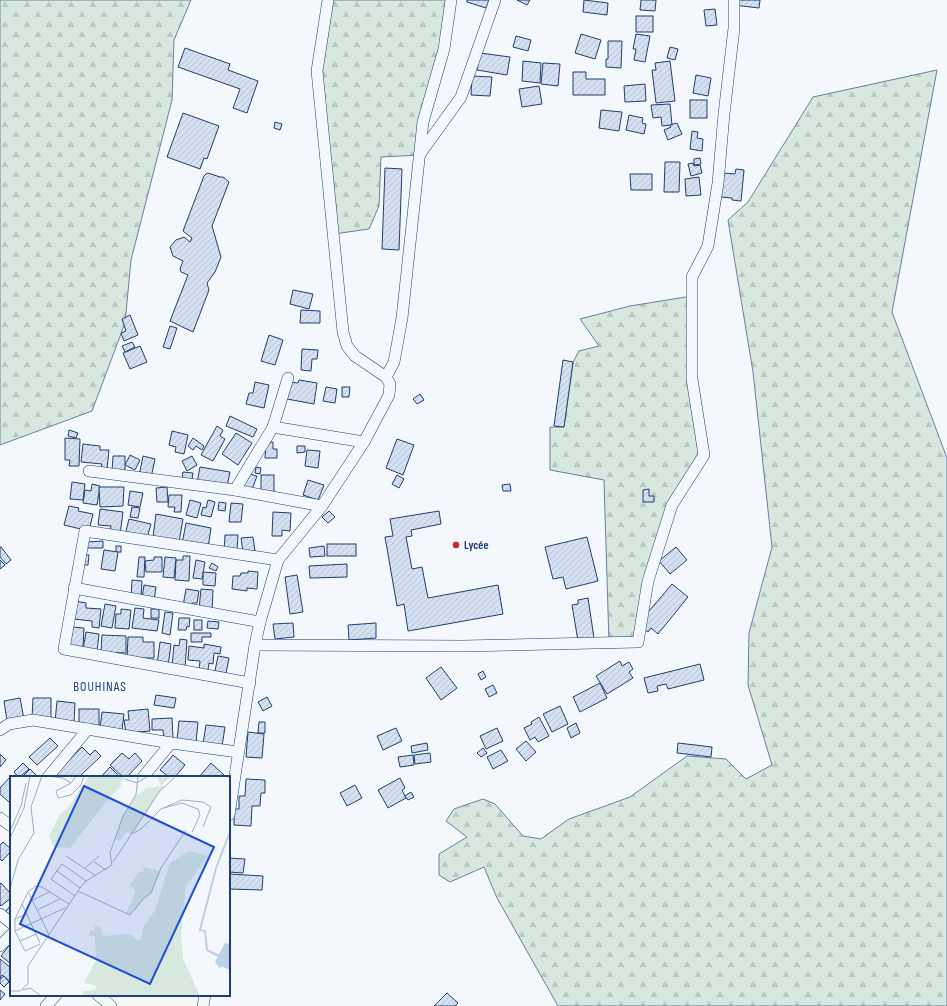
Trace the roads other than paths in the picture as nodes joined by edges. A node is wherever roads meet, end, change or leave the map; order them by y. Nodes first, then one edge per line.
1 (328, 0) edge
2 (451, 0) edge
3 (495, 0) edge
4 (734, 0) edge
5 (420, 155) junction
6 (386, 377) junction
7 (288, 378) dead end
8 (273, 427) junction
9 (364, 442) junction
10 (89, 471) dead end
11 (235, 490) junction
12 (322, 506) junction
13 (278, 560) junction
14 (74, 588) junction
15 (260, 622) junction
16 (256, 645) junction
17 (250, 683) junction
18 (88, 729) junction
19 (0, 730) edge
20 (171, 743) junction
21 (238, 752) junction
22 (49, 776) edge
23 (144, 776) edge
24 (232, 780) edge
25 (230, 803) edge
26 (0, 914) edge
27 (10, 922) edge
28 (10, 936) edge
29 (0, 946) edge
30 (55, 996) edge
31 (99, 996) edge
32 (205, 996) edge
33 (46, 1006) edge
34 (111, 1006) edge
35 (203, 1006) edge

1 - 6 street
2 - 5 street
3 - 5 street
4 - 16 street
5 - 6 street
6 - 9 street
7 - 8 street
8 - 9 street
8 - 11 street
9 - 12 street
10 - 11 street
11 - 12 street
12 - 13 street
13 - 14 street
13 - 15 street
14 - 15 street
14 - 17 street
15 - 16 street
16 - 17 street
17 - 21 street
18 - 19 street
18 - 20 street
18 - 22 street
20 - 21 street
20 - 23 street
21 - 24 street
24 - 25 street
26 - 27 street
28 - 29 street
30 - 33 street
31 - 34 street
32 - 35 street

